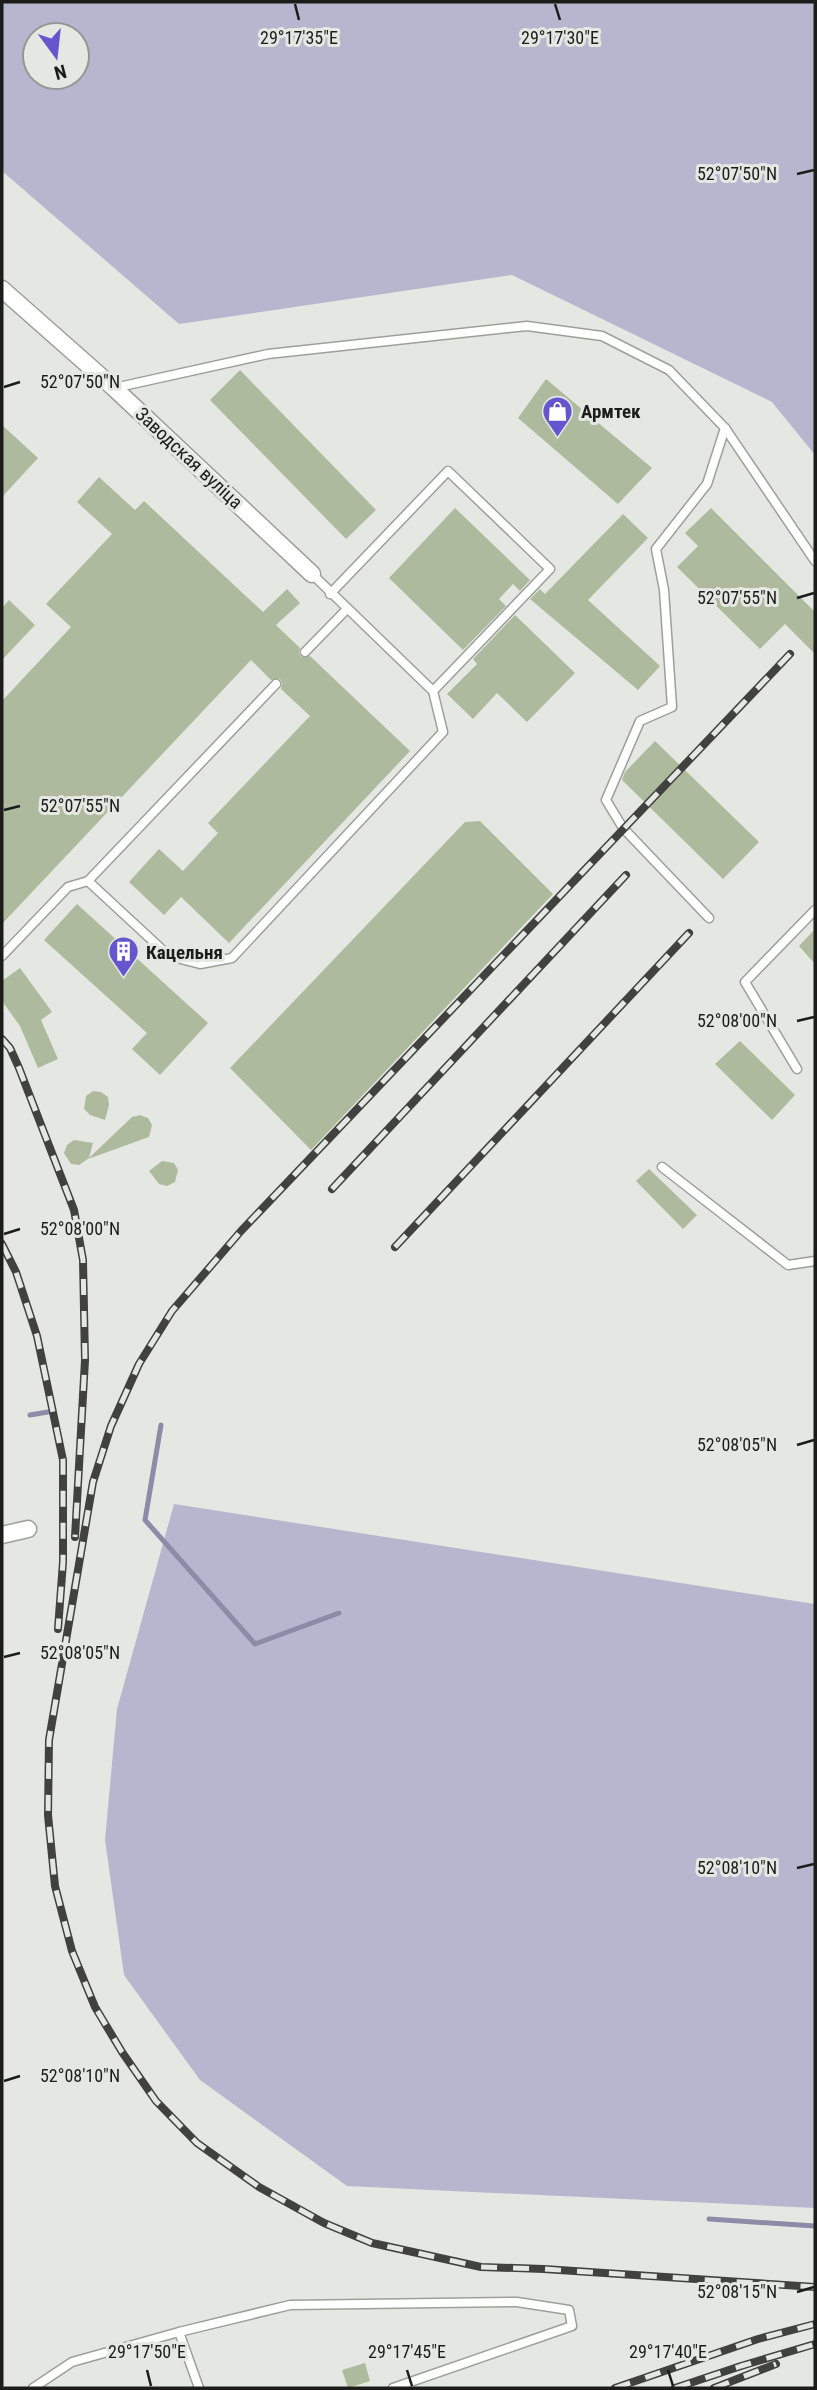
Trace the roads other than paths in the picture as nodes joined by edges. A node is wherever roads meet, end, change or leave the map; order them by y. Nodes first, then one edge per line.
1 (2, 289) edge
2 (114, 388) junction
3 (725, 428) junction
4 (815, 561) edge
5 (312, 574) joint
6 (330, 594) junction
7 (346, 609) junction
8 (305, 652) dead end
9 (276, 684) dead end
10 (433, 691) junction
11 (88, 881) junction
12 (815, 909) edge
13 (709, 918) dead end
14 (2, 956) edge
15 (797, 1069) dead end
16 (662, 1167) dead end
17 (815, 1261) edge
18 (28, 1529) dead end
19 (2, 1535) edge
20 (179, 2332) junction
21 (33, 2388) edge
22 (199, 2388) edge
23 (393, 2388) edge

1 - 2 street, Заводская вуліца
2 - 3 lane
2 - 5 street, Заводская вуліца
3 - 4 lane
3 - 13 lane
5 - 6 lane
6 - 7 lane
6 - 10 lane
7 - 8 lane
7 - 10 lane
9 - 11 lane
10 - 11 lane
11 - 14 lane
12 - 15 lane
16 - 17 lane
18 - 19 street
20 - 21 lane
20 - 22 lane
20 - 23 lane

